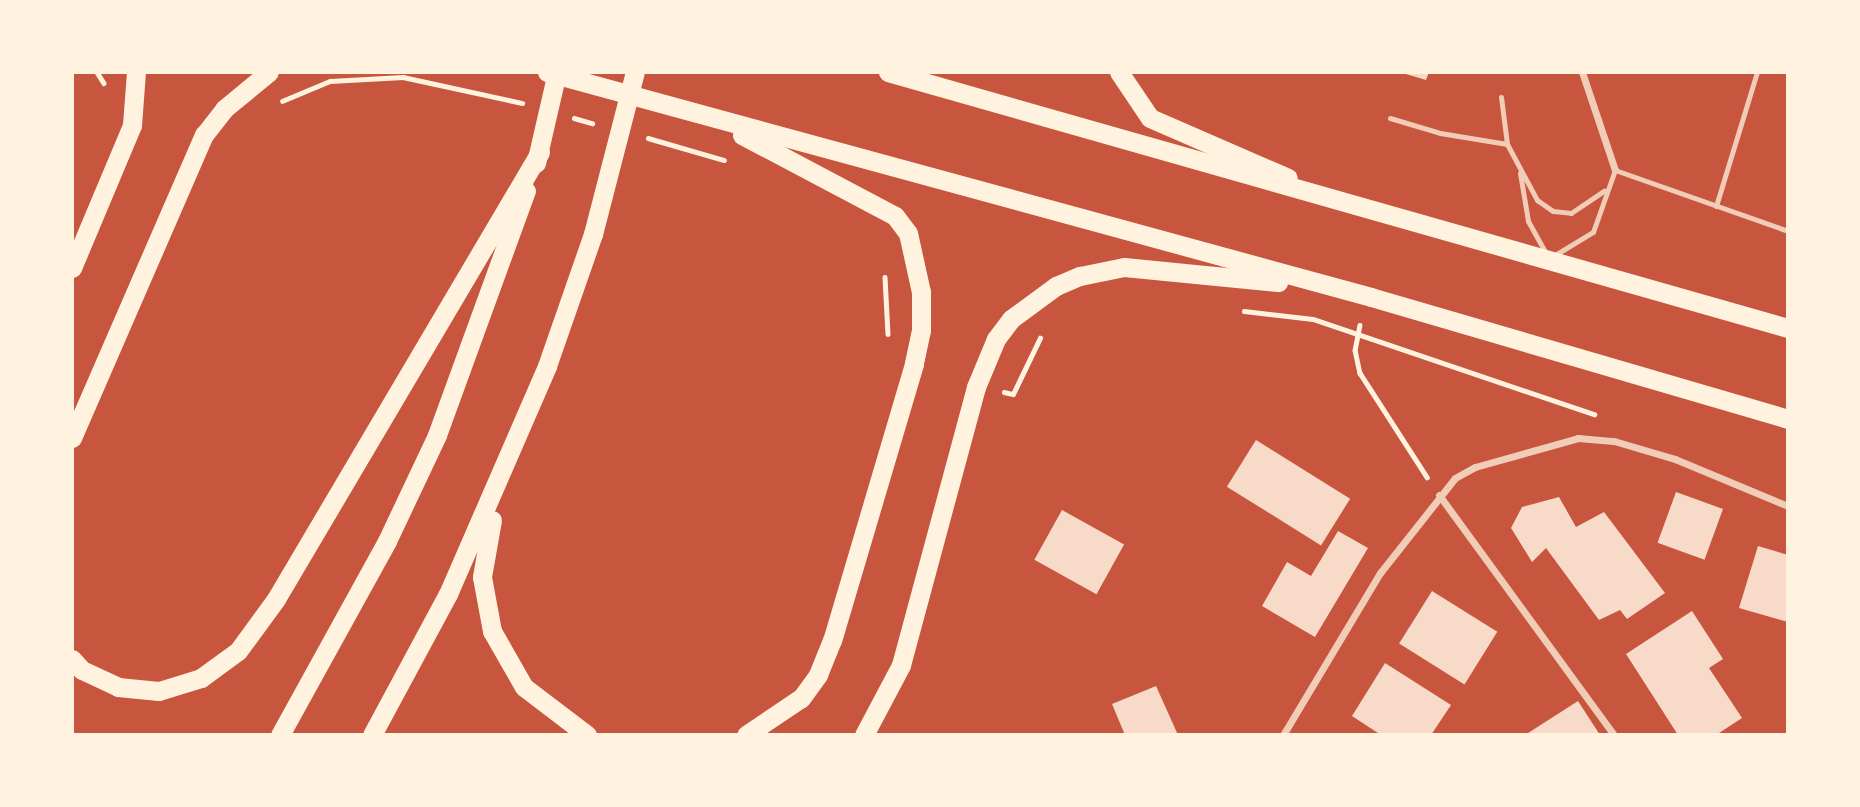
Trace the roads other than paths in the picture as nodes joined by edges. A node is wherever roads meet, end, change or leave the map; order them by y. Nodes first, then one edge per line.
1 (136, 72) edge
2 (269, 72) edge
3 (547, 72) edge
4 (557, 72) edge
5 (635, 72) edge
6 (888, 72) edge
7 (1119, 72) edge
8 (1582, 72) edge
9 (1757, 72) edge
10 (1501, 97) dead end
11 (707, 117) junction
12 (1390, 118) dead end
13 (1507, 144) junction
14 (540, 152) junction
15 (1615, 170) junction
16 (1520, 173) junction
17 (1606, 189) junction
18 (1716, 206) junction
19 (1363, 210) junction
20 (1788, 231) edge
21 (1549, 259) junction
22 (72, 268) edge
23 (1341, 289) junction
24 (1788, 328) edge
25 (547, 366) junction
26 (1788, 419) edge
27 (72, 438) edge
28 (1439, 495) junction
29 (1788, 506) edge
30 (72, 659) edge
31 (280, 735) edge
32 (372, 735) edge
33 (587, 735) edge
34 (746, 735) edge
35 (864, 735) edge
36 (1283, 735) edge
37 (1614, 735) edge

1 - 22 highway
2 - 27 highway
3 - 11 highway
4 - 14 highway
5 - 25 highway
6 - 19 highway
7 - 19 highway
8 - 15 street
9 - 18 lane
10 - 13 lane
11 - 23 highway
11 - 34 highway
12 - 13 lane
13 - 16 lane
14 - 30 highway
14 - 31 highway
15 - 17 lane
15 - 18 lane
16 - 17 lane
16 - 21 lane
17 - 21 lane
18 - 20 lane
19 - 21 highway
21 - 24 highway
23 - 26 highway
23 - 35 highway
25 - 32 highway
25 - 33 highway
28 - 29 street
28 - 36 street
28 - 37 street

